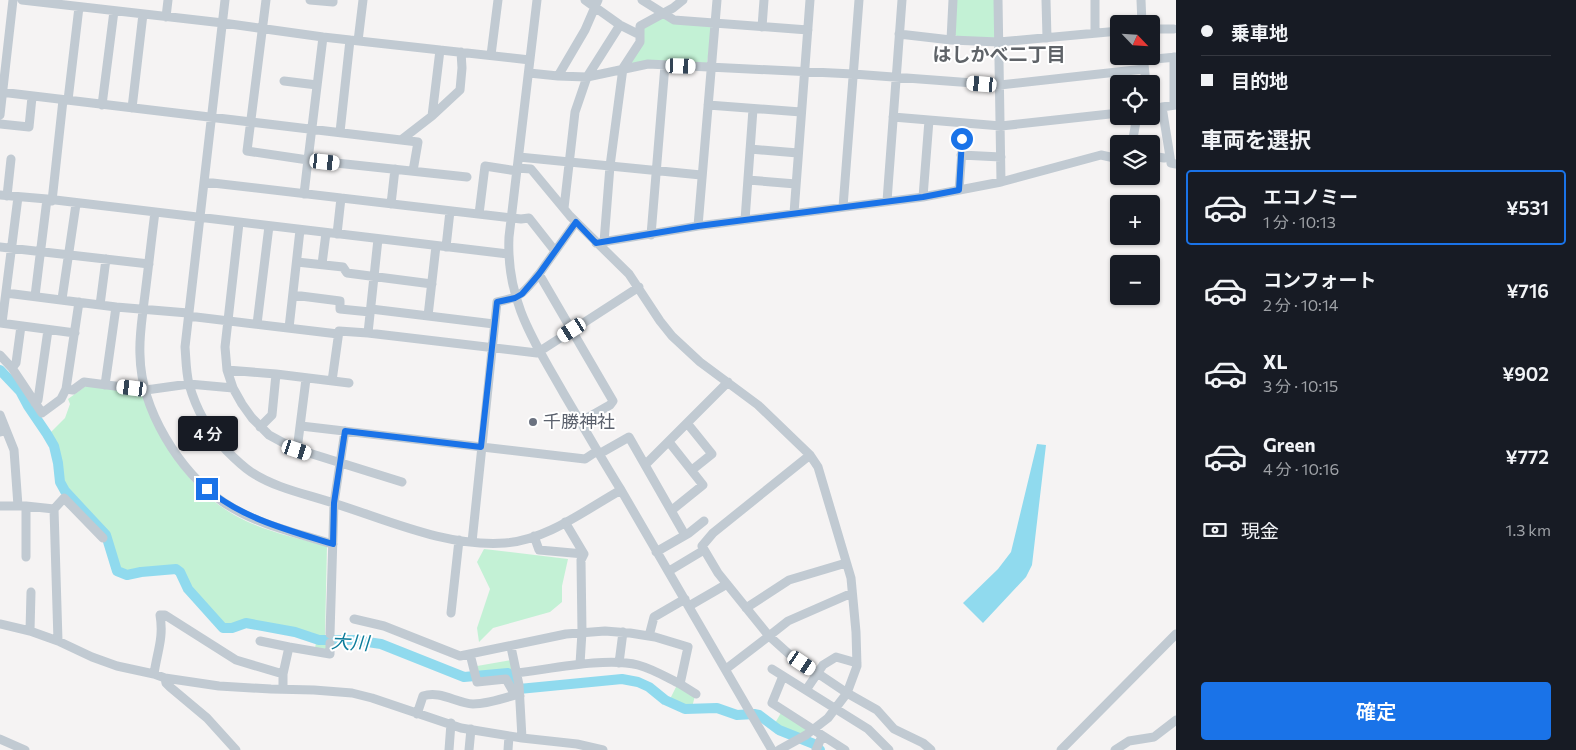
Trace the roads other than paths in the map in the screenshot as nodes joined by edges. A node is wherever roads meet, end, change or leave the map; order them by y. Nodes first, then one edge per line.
1 (13, 0) edge
2 (22, 0) edge
3 (107, 0) edge
4 (168, 0) edge
5 (225, 0) edge
6 (266, 0) edge
7 (310, 0) edge
8 (333, 0) edge
9 (363, 0) edge
10 (498, 0) edge
11 (537, 0) edge
12 (585, 0) edge
13 (642, 0) edge
14 (683, 0) edge
15 (717, 0) edge
16 (764, 0) edge
17 (810, 0) edge
18 (859, 0) edge
19 (902, 0) edge
20 (954, 0) edge
21 (998, 0) edge
22 (1046, 0) edge
23 (1094, 0) edge
24 (1141, 0) edge
25 (44, 1) edge
26 (596, 4) edge
27 (80, 7) junction
28 (110, 10) junction
29 (143, 14) junction
30 (662, 14) junction
31 (1142, 15) edge
32 (166, 17) junction
33 (223, 23) junction
34 (715, 23) junction
35 (620, 25) junction
36 (762, 27) junction
37 (263, 29) junction
38 (1160, 29) edge
39 (1174, 29) dead end
40 (808, 30) junction
41 (1110, 32) edge
42 (1095, 33) junction
43 (899, 34) junction
44 (640, 36) junction
45 (322, 37) junction
46 (1047, 38) junction
47 (354, 40) junction
48 (951, 40) junction
49 (999, 42) junction
50 (440, 50) junction
51 (462, 52) junction
52 (492, 55) junction
53 (1175, 57) edge
54 (1160, 59) edge
55 (530, 60) junction
56 (665, 65) junction
57 (1125, 65) edge
58 (712, 67) junction
59 (623, 68) junction
60 (804, 71) junction
61 (528, 73) junction
62 (854, 74) junction
63 (558, 76) junction
64 (587, 77) junction
65 (896, 77) junction
66 (284, 81) dead end
67 (317, 85) junction
68 (1000, 85) junction
69 (1, 93) edge
70 (32, 97) junction
71 (65, 100) junction
72 (102, 105) junction
73 (708, 105) junction
74 (1175, 105) edge
75 (132, 108) junction
76 (753, 109) junction
77 (801, 112) junction
78 (1110, 114) edge
79 (0, 115) edge
80 (432, 116) junction
81 (212, 117) junction
82 (893, 117) junction
83 (929, 120) junction
84 (252, 121) junction
85 (0, 124) edge
86 (964, 124) junction
87 (1001, 126) junction
88 (311, 128) junction
89 (340, 132) junction
90 (1166, 134) junction
91 (1176, 135) edge
92 (401, 140) junction
93 (750, 149) junction
94 (798, 153) junction
95 (961, 154) junction
96 (519, 157) junction
97 (1001, 157) junction
98 (1110, 157) edge
99 (1160, 157) edge
100 (1164, 158) dead end
101 (11, 159) dead end
102 (308, 160) junction
103 (570, 163) junction
104 (1176, 164) edge
105 (610, 166) junction
106 (395, 169) junction
107 (517, 170) junction
108 (656, 171) junction
109 (413, 172) junction
110 (701, 175) junction
111 (467, 178) dead end
112 (748, 180) junction
113 (204, 182) junction
114 (1001, 182) junction
115 (796, 184) junction
116 (959, 190) junction
117 (304, 194) junction
118 (4, 196) edge
119 (18, 197) junction
120 (923, 197) junction
121 (341, 198) junction
122 (50, 200) junction
123 (886, 201) junction
124 (76, 204) junction
125 (391, 204) junction
126 (843, 206) junction
127 (564, 208) junction
128 (450, 211) junction
129 (155, 212) junction
130 (794, 213) junction
131 (479, 214) junction
132 (199, 217) junction
133 (511, 218) junction
134 (745, 220) junction
135 (239, 222) junction
136 (576, 222) junction
137 (269, 226) junction
138 (698, 226) junction
139 (300, 230) junction
140 (326, 233) junction
141 (337, 234) junction
142 (651, 235) junction
143 (378, 239) junction
144 (600, 242) junction
145 (436, 246) junction
146 (0, 247) edge
147 (446, 247) junction
148 (11, 248) junction
149 (41, 251) junction
150 (555, 251) junction
151 (69, 254) junction
152 (508, 254) junction
153 (106, 259) junction
154 (297, 262) junction
155 (149, 264) junction
156 (322, 264) junction
157 (539, 274) junction
158 (374, 276) junction
159 (432, 284) junction
160 (638, 287) junction
161 (6, 293) junction
162 (293, 294) junction
163 (35, 296) junction
164 (515, 298) junction
165 (62, 299) junction
166 (79, 302) junction
167 (100, 305) junction
168 (116, 307) junction
169 (144, 308) junction
170 (370, 311) junction
171 (188, 315) junction
172 (428, 316) junction
173 (228, 321) junction
174 (1, 323) edge
175 (257, 324) junction
176 (494, 324) junction
177 (20, 326) junction
178 (289, 328) junction
179 (48, 330) junction
180 (572, 330) junction
181 (75, 333) junction
182 (368, 333) junction
183 (338, 334) junction
184 (492, 348) junction
185 (540, 351) junction
186 (0, 355) edge
187 (12, 368) junction
188 (227, 370) junction
189 (276, 374) junction
190 (306, 379) junction
191 (332, 381) junction
192 (728, 382) junction
193 (349, 383) dead end
194 (189, 384) junction
195 (105, 385) junction
196 (233, 388) junction
197 (66, 389) junction
198 (146, 390) junction
199 (35, 403) junction
200 (0, 415) edge
201 (580, 422) junction
202 (687, 423) junction
203 (260, 426) junction
204 (301, 426) junction
205 (3, 431) edge
206 (345, 431) junction
207 (669, 442) junction
208 (481, 447) junction
209 (297, 450) junction
210 (598, 453) junction
211 (810, 455) junction
212 (340, 464) junction
213 (645, 465) junction
214 (692, 470) junction
215 (402, 482) dead end
216 (621, 490) junction
217 (334, 503) junction
218 (0, 506) edge
219 (22, 506) junction
220 (54, 509) junction
221 (672, 510) junction
222 (704, 521) dead end
223 (565, 522) junction
224 (685, 535) junction
225 (534, 536) junction
226 (103, 538) dead end
227 (460, 540) junction
228 (472, 542) junction
229 (333, 544) junction
230 (704, 550) junction
231 (656, 552) junction
232 (584, 554) junction
233 (26, 557) dead end
234 (846, 563) junction
235 (669, 571) junction
236 (727, 584) junction
237 (31, 592) dead end
238 (852, 593) junction
239 (687, 602) junction
240 (746, 608) junction
241 (451, 613) dead end
242 (354, 619) dead end
243 (0, 624) edge
244 (30, 631) junction
245 (582, 632) junction
246 (623, 632) junction
247 (1176, 634) edge
248 (649, 636) junction
249 (769, 636) junction
250 (58, 641) junction
251 (260, 641) dead end
252 (289, 646) junction
253 (511, 646) junction
254 (470, 654) junction
255 (619, 663) junction
256 (857, 663) junction
257 (580, 664) junction
258 (726, 669) junction
259 (772, 669) dead end
260 (517, 673) junction
261 (817, 673) junction
262 (154, 674) junction
263 (283, 674) junction
264 (783, 676) junction
265 (165, 678) junction
266 (680, 684) junction
267 (283, 690) junction
268 (806, 690) junction
269 (848, 693) junction
270 (696, 694) dead end
271 (518, 696) junction
272 (836, 709) junction
273 (417, 714) junction
274 (1176, 721) edge
275 (451, 724) junction
276 (471, 729) junction
277 (806, 735) junction
278 (509, 736) junction
279 (522, 738) junction
280 (821, 738) junction
281 (0, 739) edge
282 (25, 750) edge
283 (236, 750) edge
284 (449, 750) edge
285 (469, 750) edge
286 (508, 750) edge
287 (603, 750) edge
288 (772, 750) edge
289 (780, 750) edge
290 (816, 750) edge
291 (845, 750) edge
292 (889, 750) edge
293 (931, 750) edge
294 (1061, 750) edge
295 (1116, 750) edge

1 - 69 street
2 - 25 street
3 - 28 street
4 - 32 street
5 - 33 street
6 - 37 street
7 - 8 street
9 - 47 street
10 - 52 street
11 - 55 street
12 - 26 street
13 - 30 street
14 - 30 street
15 - 34 street
16 - 36 street
17 - 40 street
18 - 62 street
19 - 43 street
20 - 48 street
21 - 49 street
22 - 46 street
23 - 42 street
24 - 31 street
25 - 27 street
26 - 35 street
26 - 63 street
27 - 28 street
27 - 71 street
28 - 29 street
28 - 72 street
29 - 32 street
29 - 75 street
30 - 34 street
30 - 44 street
32 - 33 street
33 - 37 street
33 - 81 street
34 - 36 street
34 - 58 street
35 - 44 street
35 - 64 street
36 - 40 street
37 - 45 street
37 - 84 street
38 - 39 street
40 - 60 street
41 - 42 street
42 - 46 street
43 - 48 street
43 - 65 street
44 - 59 street
45 - 47 street
45 - 67 street
46 - 49 street
47 - 50 street
47 - 89 street
48 - 49 street
49 - 68 street
50 - 51 street
50 - 80 street
51 - 52 street
51 - 80 street
52 - 55 street
53 - 54 street
53 - 74 street
55 - 61 street
56 - 58 street
56 - 59 street
56 - 108 street
57 - 68 street
58 - 60 street
58 - 73 street
59 - 64 street
59 - 105 street
60 - 62 street
60 - 77 street
61 - 63 street
61 - 96 street
62 - 65 street
62 - 126 street
63 - 64 street
64 - 103 street
65 - 68 street
65 - 82 street
66 - 67 street
67 - 88 street
68 - 87 street
69 - 70 street
69 - 79 street
70 - 71 street
70 - 85 street
71 - 72 street
71 - 122 street
72 - 75 street
73 - 76 street
73 - 110 street
74 - 90 street
75 - 81 street
76 - 77 street
76 - 93 street
77 - 94 street
78 - 87 street
80 - 92 street
81 - 84 street
81 - 113 street
82 - 83 street
82 - 123 street
83 - 86 street
83 - 120 street
84 - 88 street
84 - 102 street
86 - 87 street
86 - 95 street
87 - 97 street
88 - 89 street
88 - 102 street
89 - 92 street
90 - 91 street
90 - 104 street
92 - 109 street
93 - 94 street
93 - 112 street
94 - 115 street
95 - 97 street
95 - 116 street
96 - 103 street
96 - 107 street
97 - 114 street
98 - 114 street
99 - 100 street
101 - 118 street
102 - 106 street
102 - 117 street
103 - 105 street
103 - 127 street
105 - 108 street
105 - 144 street
106 - 109 street
106 - 125 street
107 - 127 street
107 - 131 street
107 - 133 street
108 - 110 street
108 - 142 street
109 - 111 street
110 - 138 street
112 - 115 street
112 - 134 street
113 - 117 street
113 - 132 street
114 - 116 street
115 - 130 street
116 - 120 street
117 - 121 street
118 - 119 street
119 - 122 street
119 - 148 street
120 - 123 street
121 - 125 street
121 - 141 street
122 - 124 street
122 - 149 street
123 - 126 street
124 - 129 street
124 - 151 street
125 - 128 street
126 - 130 street
127 - 136 street
128 - 131 street
128 - 147 street
129 - 132 street
129 - 155 street
130 - 134 street
131 - 133 street
132 - 135 street
132 - 171 street
133 - 150 street
133 - 152 street
134 - 138 street
135 - 137 street
135 - 173 street
136 - 144 street
136 - 150 street
137 - 139 street
137 - 175 street
138 - 142 street
139 - 140 street
139 - 154 street
140 - 141 street
140 - 156 street
141 - 143 street
142 - 144 street
143 - 145 street
143 - 158 street
144 - 160 street
145 - 147 street
145 - 159 street
146 - 148 street
147 - 152 street
148 - 149 street
148 - 161 street
149 - 151 street
149 - 163 street
150 - 157 street
151 - 153 street
151 - 165 street
152 - 164 street
153 - 155 street
153 - 167 street
154 - 156 street
154 - 162 street
155 - 169 street
156 - 158 street
157 - 164 street
157 - 180 street
158 - 159 street
158 - 170 street
159 - 172 street
160 - 180 street
160 - 192 street
161 - 163 street
161 - 174 street
162 - 170 street
162 - 178 street
163 - 165 street
164 - 176 street
164 - 185 street
165 - 166 street
166 - 167 street
166 - 181 street
167 - 168 street
168 - 169 street
168 - 195 street
169 - 171 street
169 - 198 street
170 - 172 street
170 - 182 street
171 - 173 street
171 - 194 street
172 - 176 street
173 - 175 street
173 - 188 street
174 - 177 street
175 - 178 street
176 - 184 street
177 - 179 street
177 - 187 street
178 - 183 street
179 - 181 street
179 - 199 street
180 - 185 street
180 - 201 street
181 - 197 street
182 - 183 street
182 - 184 street
183 - 191 street
184 - 185 street
184 - 208 street
185 - 201 street
186 - 187 street
187 - 199 street
188 - 189 street
188 - 196 street
189 - 190 street
189 - 203 street
190 - 191 street
190 - 204 street
191 - 193 street
192 - 202 street
192 - 211 street
194 - 196 street
194 - 198 street
194 - 217 street
195 - 197 street
195 - 198 street
196 - 203 street
197 - 199 street
198 - 229 street
200 - 205 street
201 - 210 street
202 - 207 street
202 - 214 street
203 - 209 street
204 - 206 street
204 - 209 street
205 - 219 street
206 - 208 street
206 - 212 street
207 - 213 street
207 - 214 street
208 - 210 street
208 - 228 street
209 - 212 street
210 - 213 street
210 - 216 street
211 - 230 street
211 - 234 street
212 - 215 street
212 - 217 street
213 - 221 street
214 - 221 street
216 - 223 street
216 - 231 street
217 - 227 street
217 - 229 street
218 - 219 street
219 - 220 street
219 - 233 street
220 - 226 street
220 - 250 street
221 - 224 street
222 - 224 street
223 - 225 street
223 - 232 street
224 - 231 street
225 - 228 street
225 - 232 street
227 - 228 street
227 - 241 street
229 - 252 street
230 - 235 street
230 - 236 street
231 - 235 street
232 - 245 street
234 - 238 street
234 - 240 street
235 - 239 street
236 - 239 street
236 - 240 street
237 - 244 street
238 - 249 street
238 - 256 street
239 - 248 street
239 - 258 street
240 - 249 street
242 - 254 street
243 - 244 street
244 - 250 street
245 - 246 street
245 - 253 street
245 - 257 street
246 - 248 street
246 - 255 street
247 - 294 street
248 - 266 street
249 - 258 street
249 - 261 street
250 - 262 street
251 - 252 street
252 - 263 street
253 - 254 street
253 - 260 street
254 - 271 street
255 - 257 street
255 - 266 street
256 - 261 street
256 - 269 street
257 - 260 street
258 - 288 street
259 - 264 street
260 - 271 street
261 - 268 street
261 - 269 street
262 - 263 street
262 - 265 street
263 - 267 street
264 - 268 street
264 - 277 street
265 - 267 street
265 - 283 street
266 - 270 street
267 - 273 street
268 - 272 street
269 - 272 street
269 - 293 street
271 - 273 street
271 - 279 street
272 - 277 street
272 - 292 street
273 - 275 street
274 - 295 street
275 - 276 street
275 - 284 street
276 - 278 street
276 - 285 street
277 - 280 street
277 - 289 street
278 - 279 street
278 - 286 street
279 - 287 street
280 - 290 street
280 - 291 street
281 - 282 street

